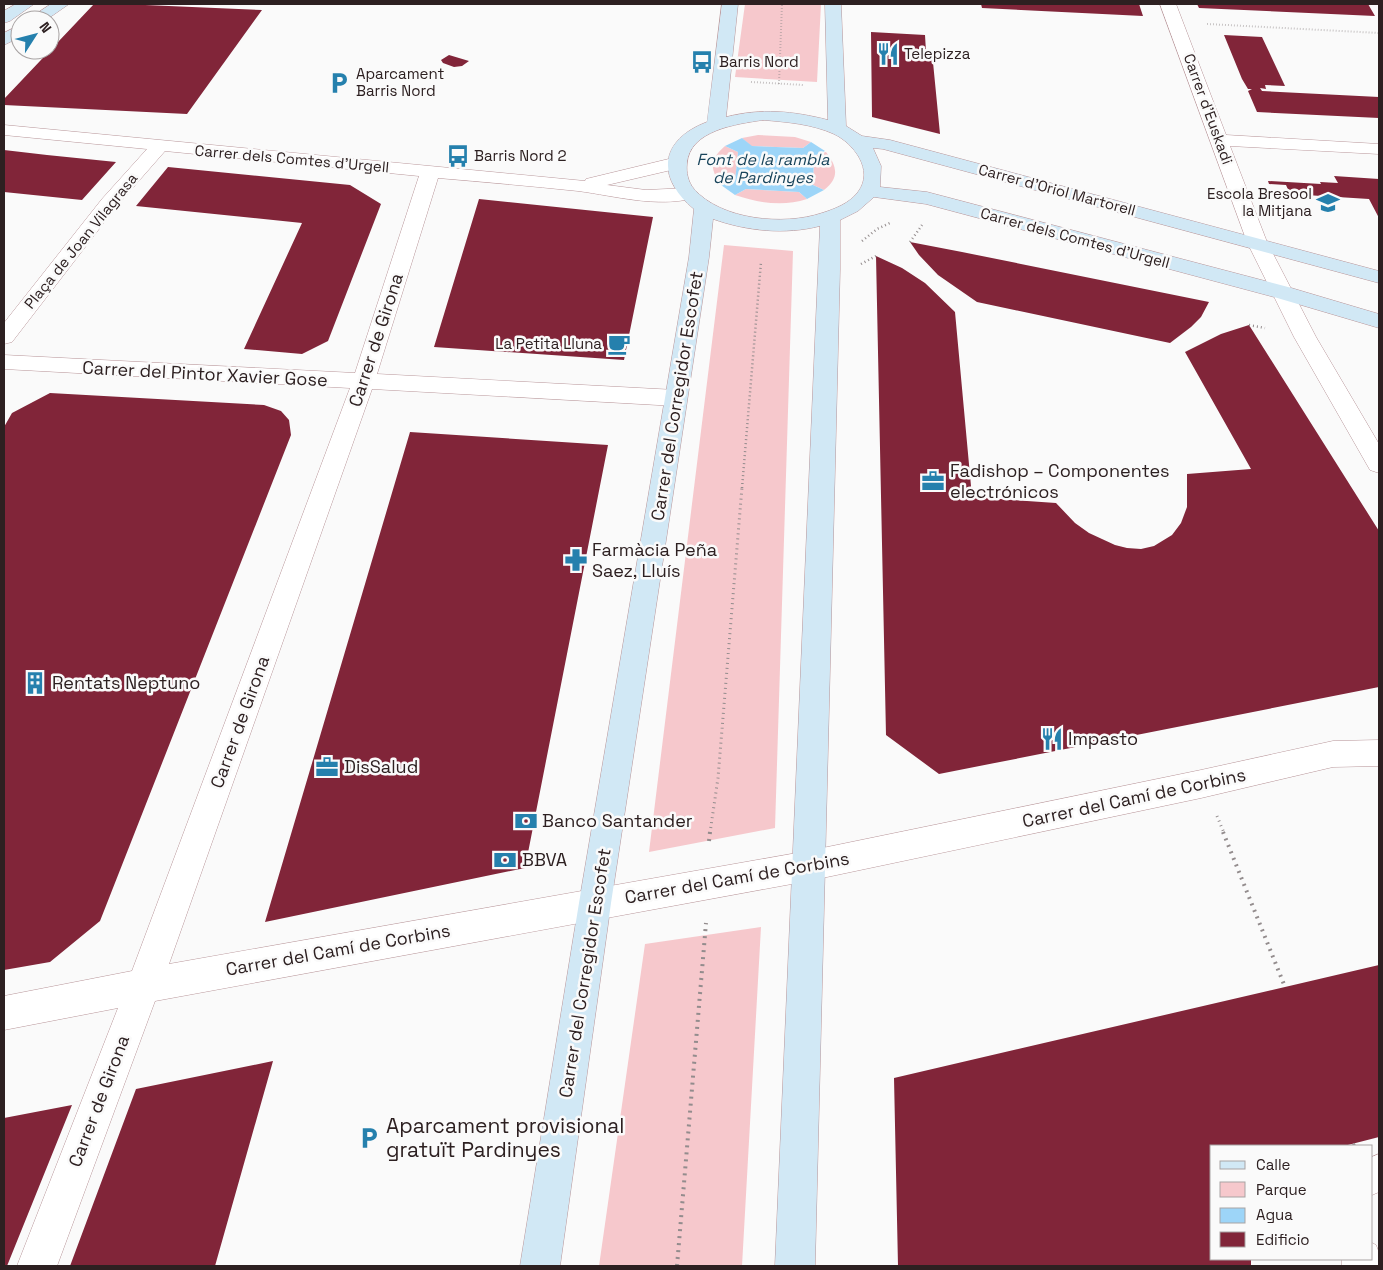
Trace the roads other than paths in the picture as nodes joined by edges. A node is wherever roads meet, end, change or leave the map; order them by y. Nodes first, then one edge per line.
1 (26, 4) edge
2 (730, 4) edge
3 (833, 4) edge
4 (1168, 4) edge
5 (4, 18) edge
6 (716, 124) junction
7 (837, 129) junction
8 (4, 130) edge
9 (1219, 140) junction
10 (856, 141) junction
11 (160, 146) junction
12 (1379, 149) edge
13 (676, 163) junction
14 (430, 172) junction
15 (580, 186) junction
16 (868, 192) junction
17 (696, 200) junction
18 (830, 218) junction
19 (1257, 242) junction
20 (1379, 277) edge
21 (1281, 292) junction
22 (1379, 321) edge
23 (4, 337) edge
24 (10, 363) edge
25 (4, 383) edge
26 (364, 383) junction
27 (676, 398) junction
28 (1379, 464) edge
29 (1379, 753) edge
30 (808, 866) junction
31 (595, 904) junction
32 (142, 986) junction
33 (4, 1013) edge
34 (37, 1266) edge
35 (540, 1266) edge
36 (795, 1266) edge

1 - 5 street
2 - 6 street
3 - 7 street
4 - 9 street, Carrer d'Euskadi
6 - 7 street
6 - 13 street
7 - 10 street
8 - 11 street, Carrer dels Comtes d'Urgell
9 - 12 street
9 - 19 street, Carrer d'Euskadi
10 - 16 street
10 - 19 street, Carrer d'Oriol Martorell
11 - 14 street, Carrer dels Comtes d'Urgell
11 - 23 street, Plaça de Joan Vilagrasa
13 - 15 street, Carrer dels Comtes d'Urgell
13 - 17 street
14 - 15 street, Carrer dels Comtes d'Urgell
14 - 26 street, Carrer de Girona
15 - 17 street, Carrer dels Comtes d'Urgell
16 - 18 street
16 - 21 street, Carrer dels Comtes d'Urgell
17 - 18 street
17 - 27 street, Carrer del Corregidor Escofet
18 - 30 street
19 - 20 street, Carrer d'Oriol Martorell
19 - 21 street
21 - 22 street, Carrer dels Comtes d'Urgell
21 - 28 street
24 - 25 street
24 - 26 street, Carrer del Pintor Xavier Gose
26 - 27 street, Carrer del Pintor Xavier Gose
26 - 32 street, Carrer de Girona
27 - 31 street, Carrer del Corregidor Escofet
29 - 30 street, Carrer del Camí de Corbins
30 - 31 street, Carrer del Camí de Corbins
30 - 36 street
31 - 32 street, Carrer del Camí de Corbins
31 - 35 street, Carrer del Corregidor Escofet
32 - 33 street, Carrer del Camí de Corbins
32 - 34 street, Carrer de Girona

